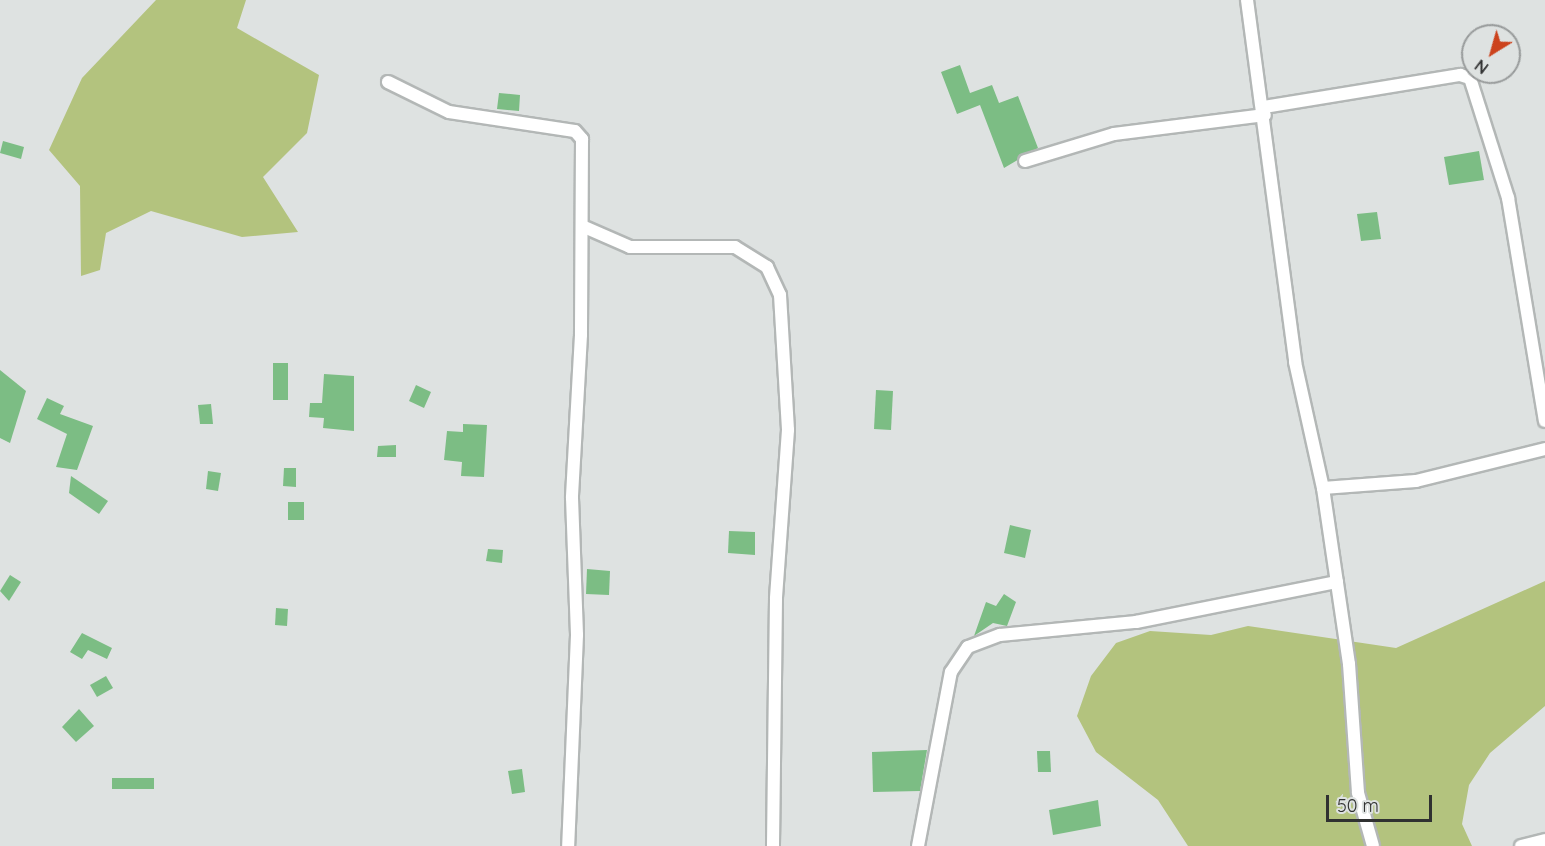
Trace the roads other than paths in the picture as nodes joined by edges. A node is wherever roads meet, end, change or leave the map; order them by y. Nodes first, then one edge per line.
1 (1247, 0) edge
2 (388, 82) dead end
3 (1264, 111) junction
4 (1025, 161) dead end
5 (582, 226) junction
6 (1545, 421) edge
7 (1545, 449) edge
8 (1323, 488) junction
9 (1337, 582) junction
10 (1545, 840) edge
11 (568, 846) edge
12 (773, 846) edge
13 (918, 846) edge
14 (1373, 846) edge
15 (1521, 846) edge

1 - 3 street
2 - 5 street
3 - 4 street
3 - 6 street
3 - 8 street
5 - 11 street
5 - 12 street
7 - 8 street
8 - 9 street
9 - 13 street
9 - 14 street
10 - 15 street

